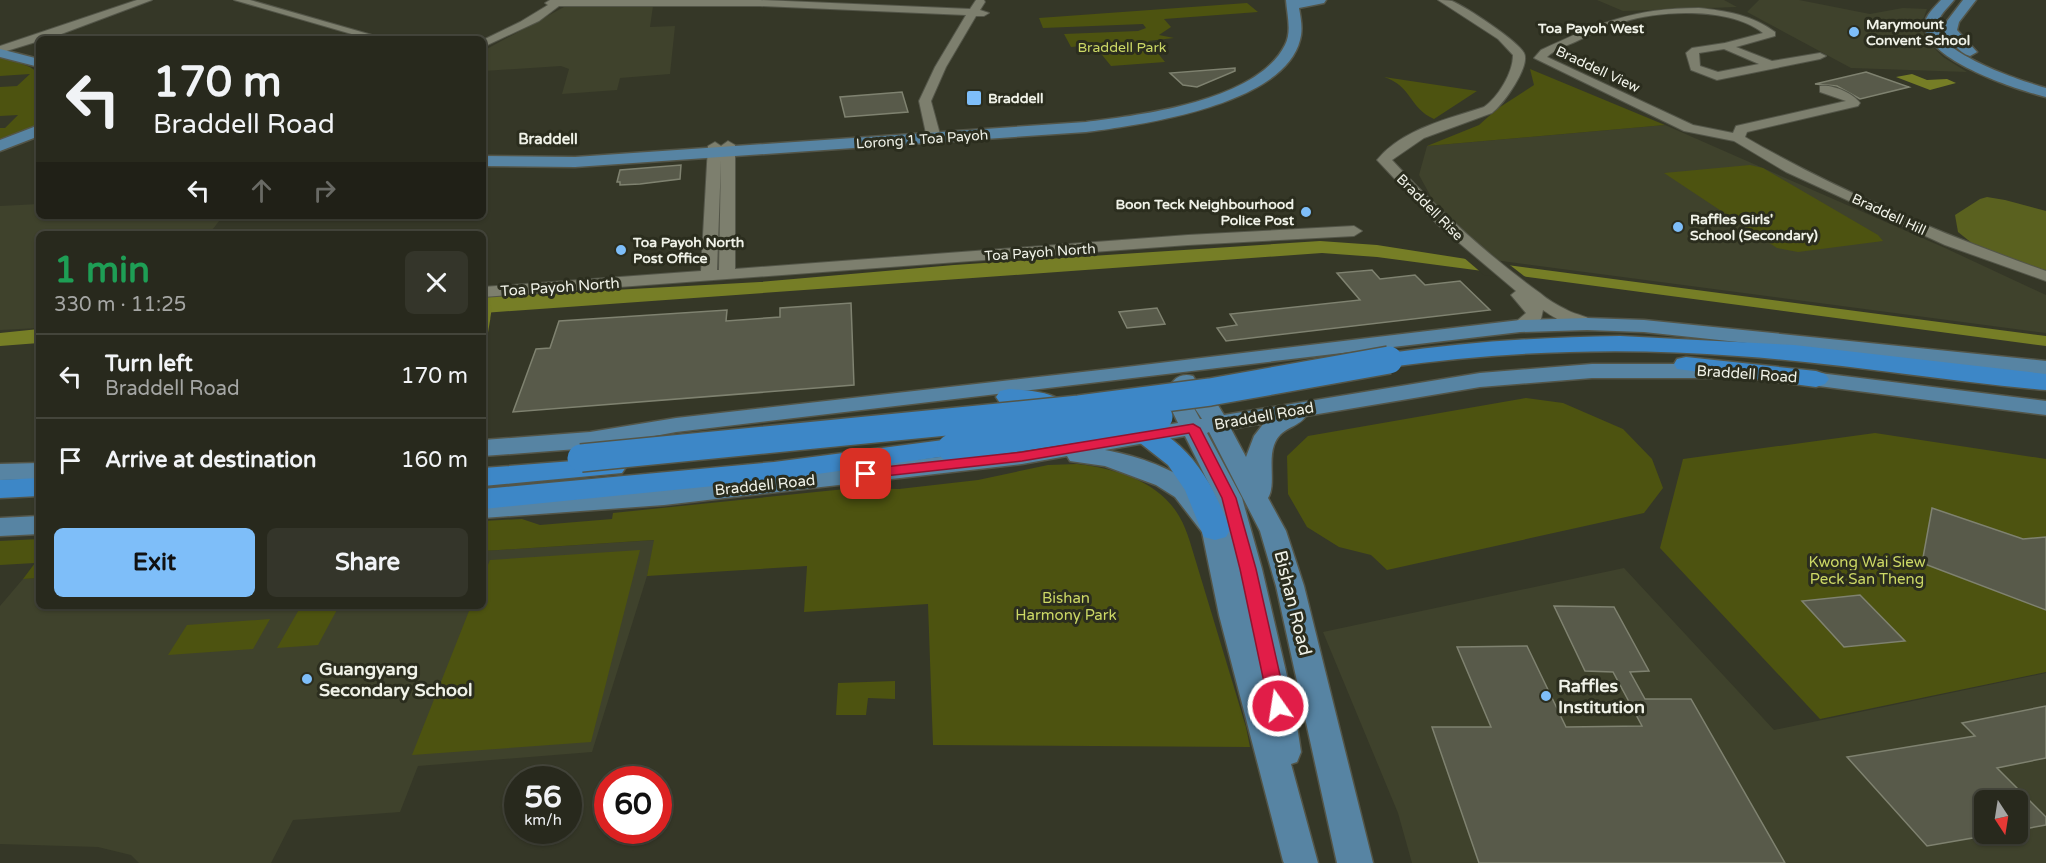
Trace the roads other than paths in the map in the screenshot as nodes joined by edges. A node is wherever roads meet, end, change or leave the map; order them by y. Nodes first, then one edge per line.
1 (147, 0) edge
2 (981, 0) edge
3 (991, 0) edge
4 (1320, 0) edge
5 (1438, 0) edge
6 (1443, 0) edge
7 (1948, 0) edge
8 (1970, 0) edge
9 (235, 1) edge
10 (554, 3) edge
11 (1288, 4) edge
12 (977, 14) junction
13 (326, 28) junction
14 (41, 36) edge
15 (353, 36) edge
16 (366, 36) edge
17 (486, 37) edge
18 (36, 38) edge
19 (1504, 41) junction
20 (486, 42) edge
21 (1725, 46) junction
22 (2, 48) edge
23 (1820, 56) dead end
24 (36, 59) edge
25 (1772, 66) junction
26 (2046, 86) edge
27 (1824, 88) dead end
28 (2046, 93) edge
29 (36, 131) edge
30 (939, 134) junction
31 (1738, 138) junction
32 (36, 141) edge
33 (0, 146) edge
34 (721, 149) junction
35 (486, 153) edge
36 (0, 155) edge
37 (486, 161) edge
38 (1354, 231) dead end
39 (727, 275) junction
40 (709, 276) junction
41 (2046, 276) edge
42 (1505, 279) junction
43 (486, 292) edge
44 (1587, 324) junction
45 (1520, 326) junction
46 (1390, 360) junction
47 (1224, 361) junction
48 (1492, 361) junction
49 (2046, 368) edge
50 (1816, 379) junction
51 (2046, 382) edge
52 (1180, 385) junction
53 (2046, 394) edge
54 (1009, 397) junction
55 (1340, 403) junction
56 (2046, 408) edge
57 (1051, 421) junction
58 (1205, 426) junction
59 (1150, 436) junction
60 (486, 449) edge
61 (1022, 456) junction
62 (486, 466) edge
63 (582, 468) junction
64 (36, 471) edge
65 (0, 472) edge
66 (486, 477) edge
67 (36, 487) edge
68 (486, 487) edge
69 (0, 489) edge
70 (486, 498) edge
71 (36, 505) edge
72 (0, 506) edge
73 (486, 509) edge
74 (36, 525) edge
75 (0, 527) edge
76 (1215, 530) junction
77 (1273, 531) junction
78 (1301, 862) edge
79 (1355, 863) edge

1 - 14 street
2 - 12 street
3 - 12 street
4 - 11 main road
5 - 19 street
6 - 19 street
7 - 28 main road
8 - 26 main road
9 - 13 street
10 - 12 street
10 - 17 street
10 - 20 street
11 - 30 main road, Lorong 1 Toa Payoh
12 - 30 street
12 - 30 street
13 - 15 street
13 - 16 street
18 - 22 street
19 - 42 street, Braddell Rise
21 - 25 street
21 - 25 street, Braddell View
21 - 31 street, Braddell View
22 - 24 main road
23 - 25 street
27 - 31 street
29 - 33 main road
30 - 34 main road, Lorong 1 Toa Payoh
31 - 41 street, Braddell Hill
32 - 36 main road
34 - 35 main road, Lorong 1 Toa Payoh
34 - 37 main road, Lorong 1 Toa Payoh
34 - 39 street
34 - 40 street
38 - 39 street, Toa Payoh North
39 - 40 street, Toa Payoh North
40 - 43 street, Toa Payoh North
42 - 44 street, Braddell Rise
42 - 45 street, Braddell Rise
44 - 45 main road, Braddell Road
44 - 49 main road, Braddell Road
45 - 46 main road, Braddell Road
46 - 47 main road, Braddell Road
46 - 48 highway, Braddell Road
46 - 51 highway, Braddell Road
46 - 63 highway, Braddell Road, bridge
46 - 63 highway, Braddell Road, bridge
47 - 52 main road
47 - 63 main road, Braddell Road
48 - 50 highway
48 - 53 highway, Braddell Road
50 - 55 main road, Braddell Road
50 - 56 main road, Braddell Road
52 - 54 main road
52 - 58 main road
54 - 57 highway
54 - 63 main road
55 - 58 main road, Braddell Road
55 - 77 main road
57 - 59 highway
57 - 66 highway
58 - 59 main road, Braddell Road
58 - 77 main road, Bishan Road
58 - 78 main road
59 - 61 main road, Braddell Road
59 - 76 highway
60 - 63 main road, Braddell Road
61 - 73 main road, Braddell Road
61 - 76 main road
62 - 63 highway, Braddell Road
63 - 68 highway, Braddell Road
63 - 70 highway
64 - 65 main road
67 - 69 highway
71 - 72 highway
74 - 75 main road
76 - 78 main road
77 - 79 main road, Bishan Road

